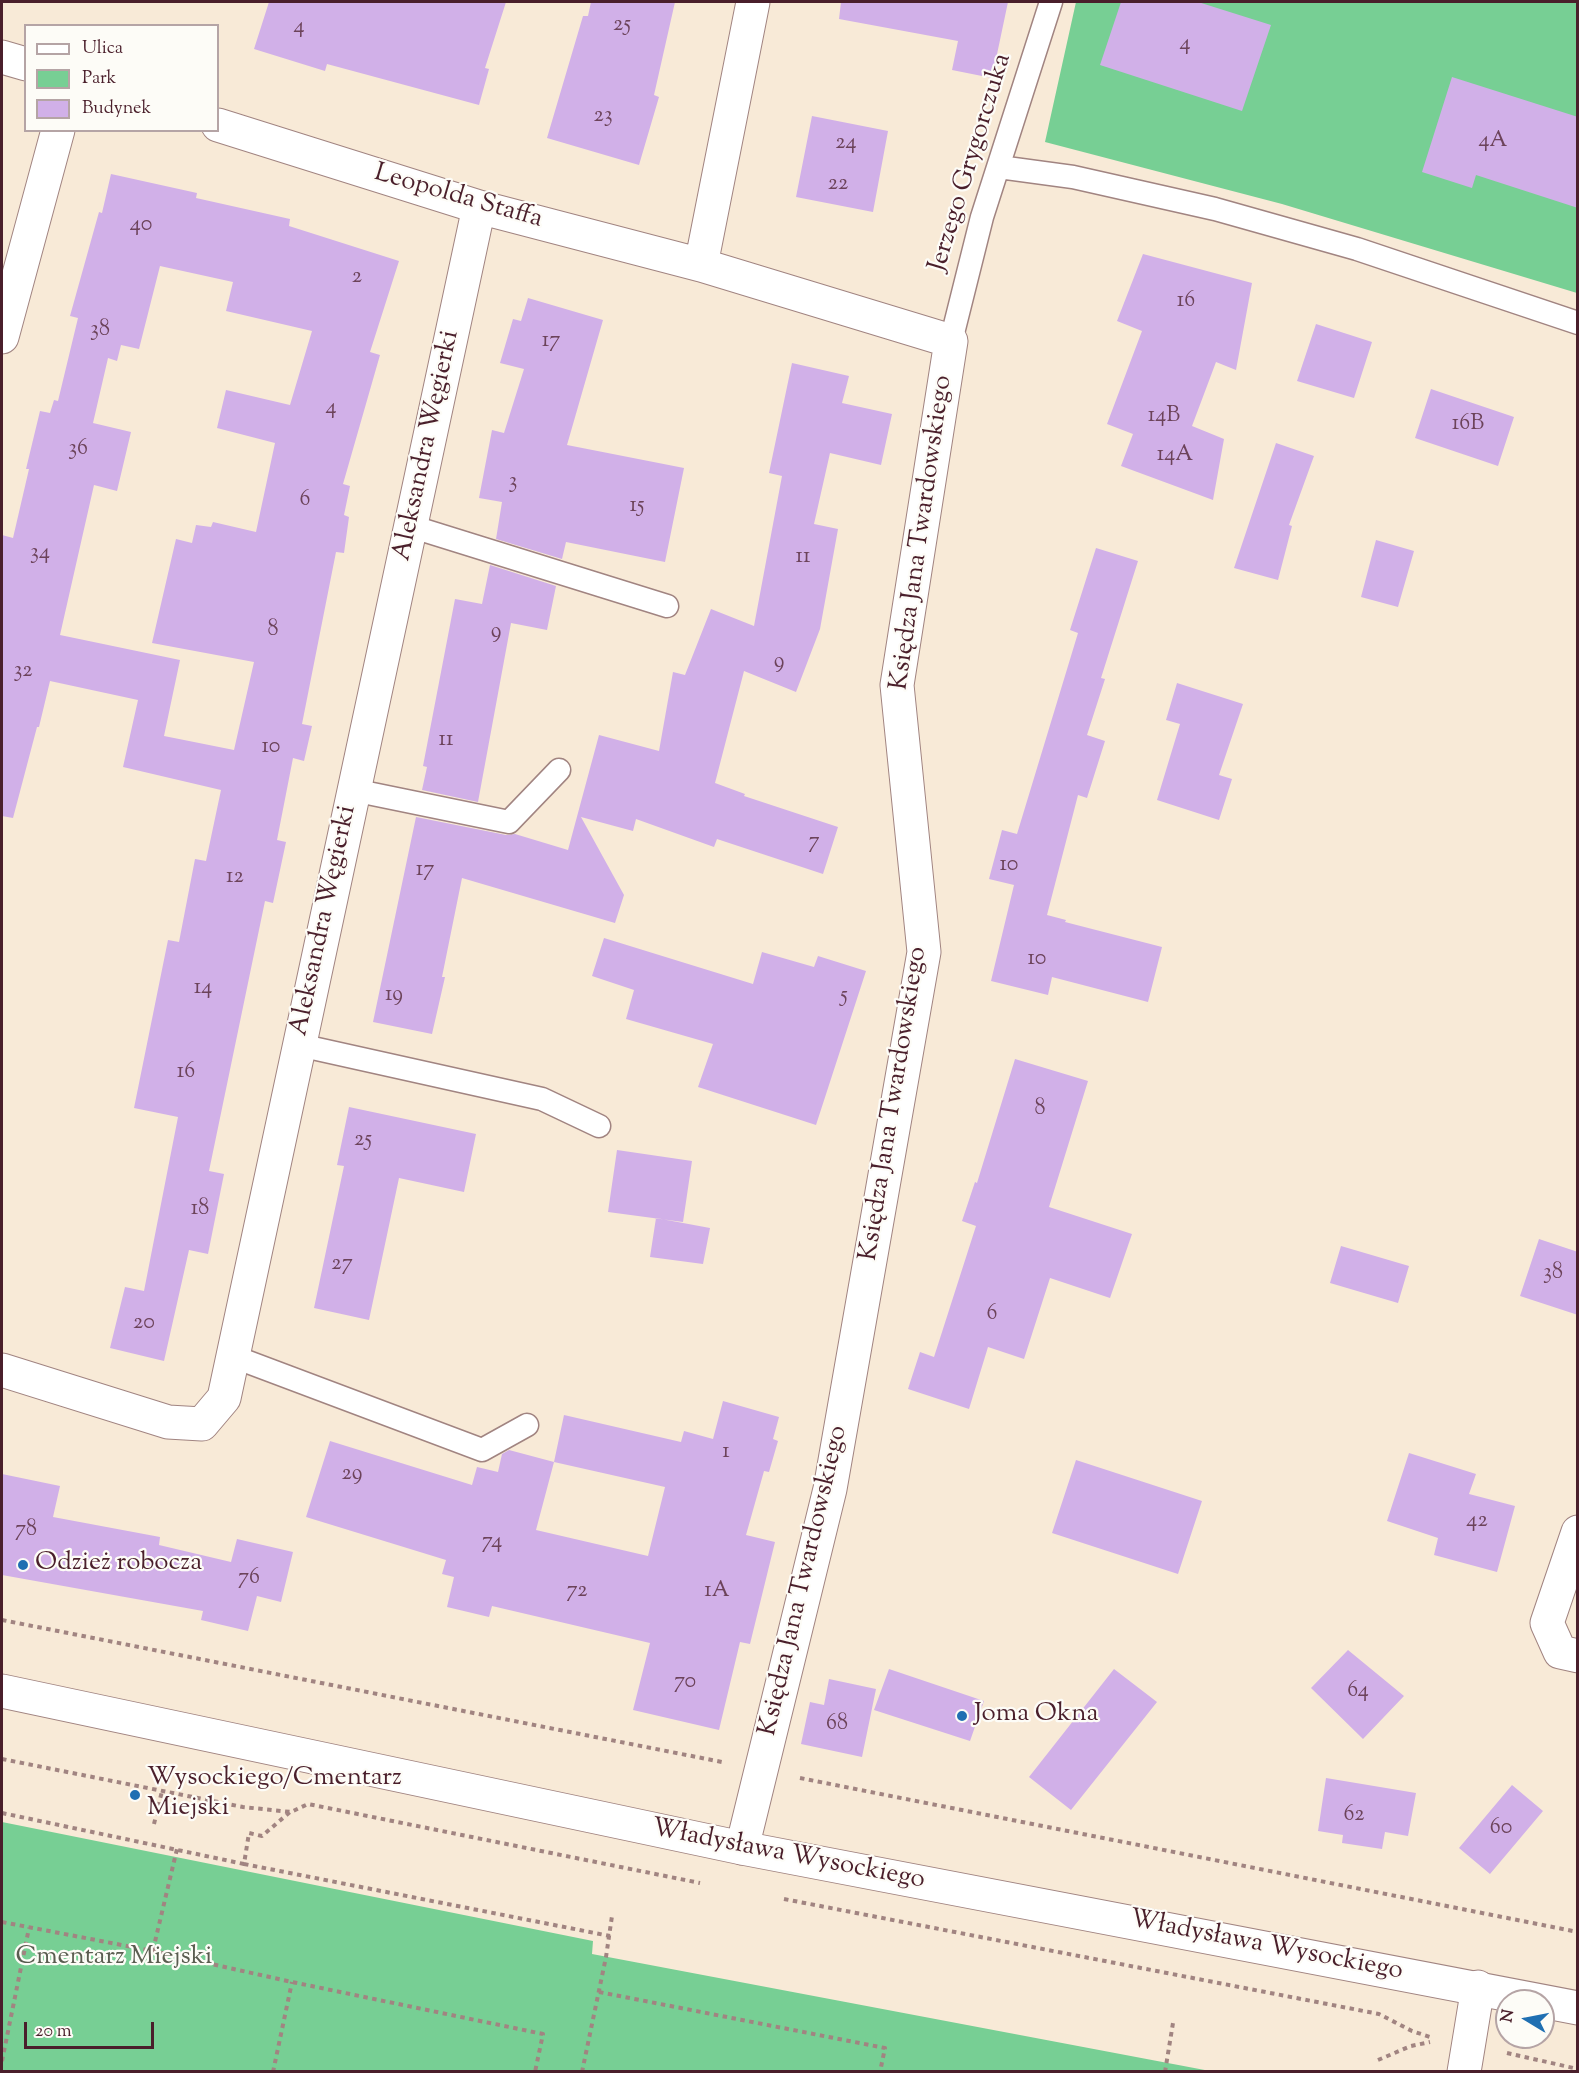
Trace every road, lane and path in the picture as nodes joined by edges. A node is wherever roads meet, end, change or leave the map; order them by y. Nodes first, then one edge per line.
1 (753, 2) edge
2 (1052, 2) edge
3 (2, 57) edge
4 (24, 63) edge
5 (219, 125) edge
6 (57, 132) edge
7 (999, 167) junction
8 (479, 207) junction
9 (701, 265) junction
10 (1578, 322) edge
11 (2, 337) edge
12 (951, 341) junction
13 (410, 525) junction
14 (667, 606) dead end
15 (559, 770) dead end
16 (353, 790) junction
17 (299, 1044) junction
18 (599, 1126) dead end
19 (232, 1356) junction
20 (2, 1370) edge
21 (526, 1425) dead end
22 (1578, 1532) edge
23 (1578, 1656) edge
24 (2, 1691) edge
25 (2, 1759) edge
26 (162, 1791) junction
27 (291, 1812) junction
28 (2, 1813) edge
29 (153, 1824) dead end
30 (742, 1848) junction
31 (177, 1849) junction
32 (244, 1864) junction
33 (706, 1884) dead end
34 (777, 1898) dead end
35 (612, 1916) dead end
36 (2, 1922) edge
37 (29, 1928) junction
38 (610, 1936) junction
39 (153, 1951) junction
40 (292, 1982) junction
41 (1478, 1988) junction
42 (599, 1992) junction
43 (1578, 2008) edge
44 (1173, 2023) dead end
45 (1378, 2060) dead end
46 (2, 2061) edge
47 (273, 2072) edge
48 (535, 2072) edge
49 (582, 2072) edge
50 (880, 2072) edge
51 (1165, 2072) edge
52 (1464, 2072) edge

1 - 9 street
2 - 7 lane, Jerzego Grygorczuka
3 - 4 street
5 - 8 street, Leopolda Staffa
6 - 11 street
7 - 10 lane
7 - 12 lane, Jerzego Grygorczuka
8 - 9 street, Leopolda Staffa
8 - 13 street, Aleksandra Węgierki
9 - 12 street, Księdza Jana Twardowskiego
12 - 30 street, Księdza Jana Twardowskiego
13 - 14 lane
13 - 16 street, Aleksandra Węgierki
15 - 16 lane
16 - 17 street, Aleksandra Węgierki
17 - 18 lane
17 - 19 street, Aleksandra Węgierki
19 - 20 street, Aleksandra Węgierki
19 - 21 lane
22 - 23 street
24 - 30 street, Władysława Wysockiego
25 - 26 path
26 - 27 path
26 - 29 path
27 - 32 path
27 - 33 path
28 - 31 path
30 - 41 street, Władysława Wysockiego
31 - 32 path
31 - 39 path
32 - 38 path
34 - 45 path
35 - 38 path
36 - 37 path
37 - 39 path
37 - 46 path
38 - 42 path
39 - 40 path
40 - 47 path
40 - 48 path
41 - 43 street, Władysława Wysockiego
41 - 52 street
42 - 49 path
42 - 50 path
44 - 51 path

